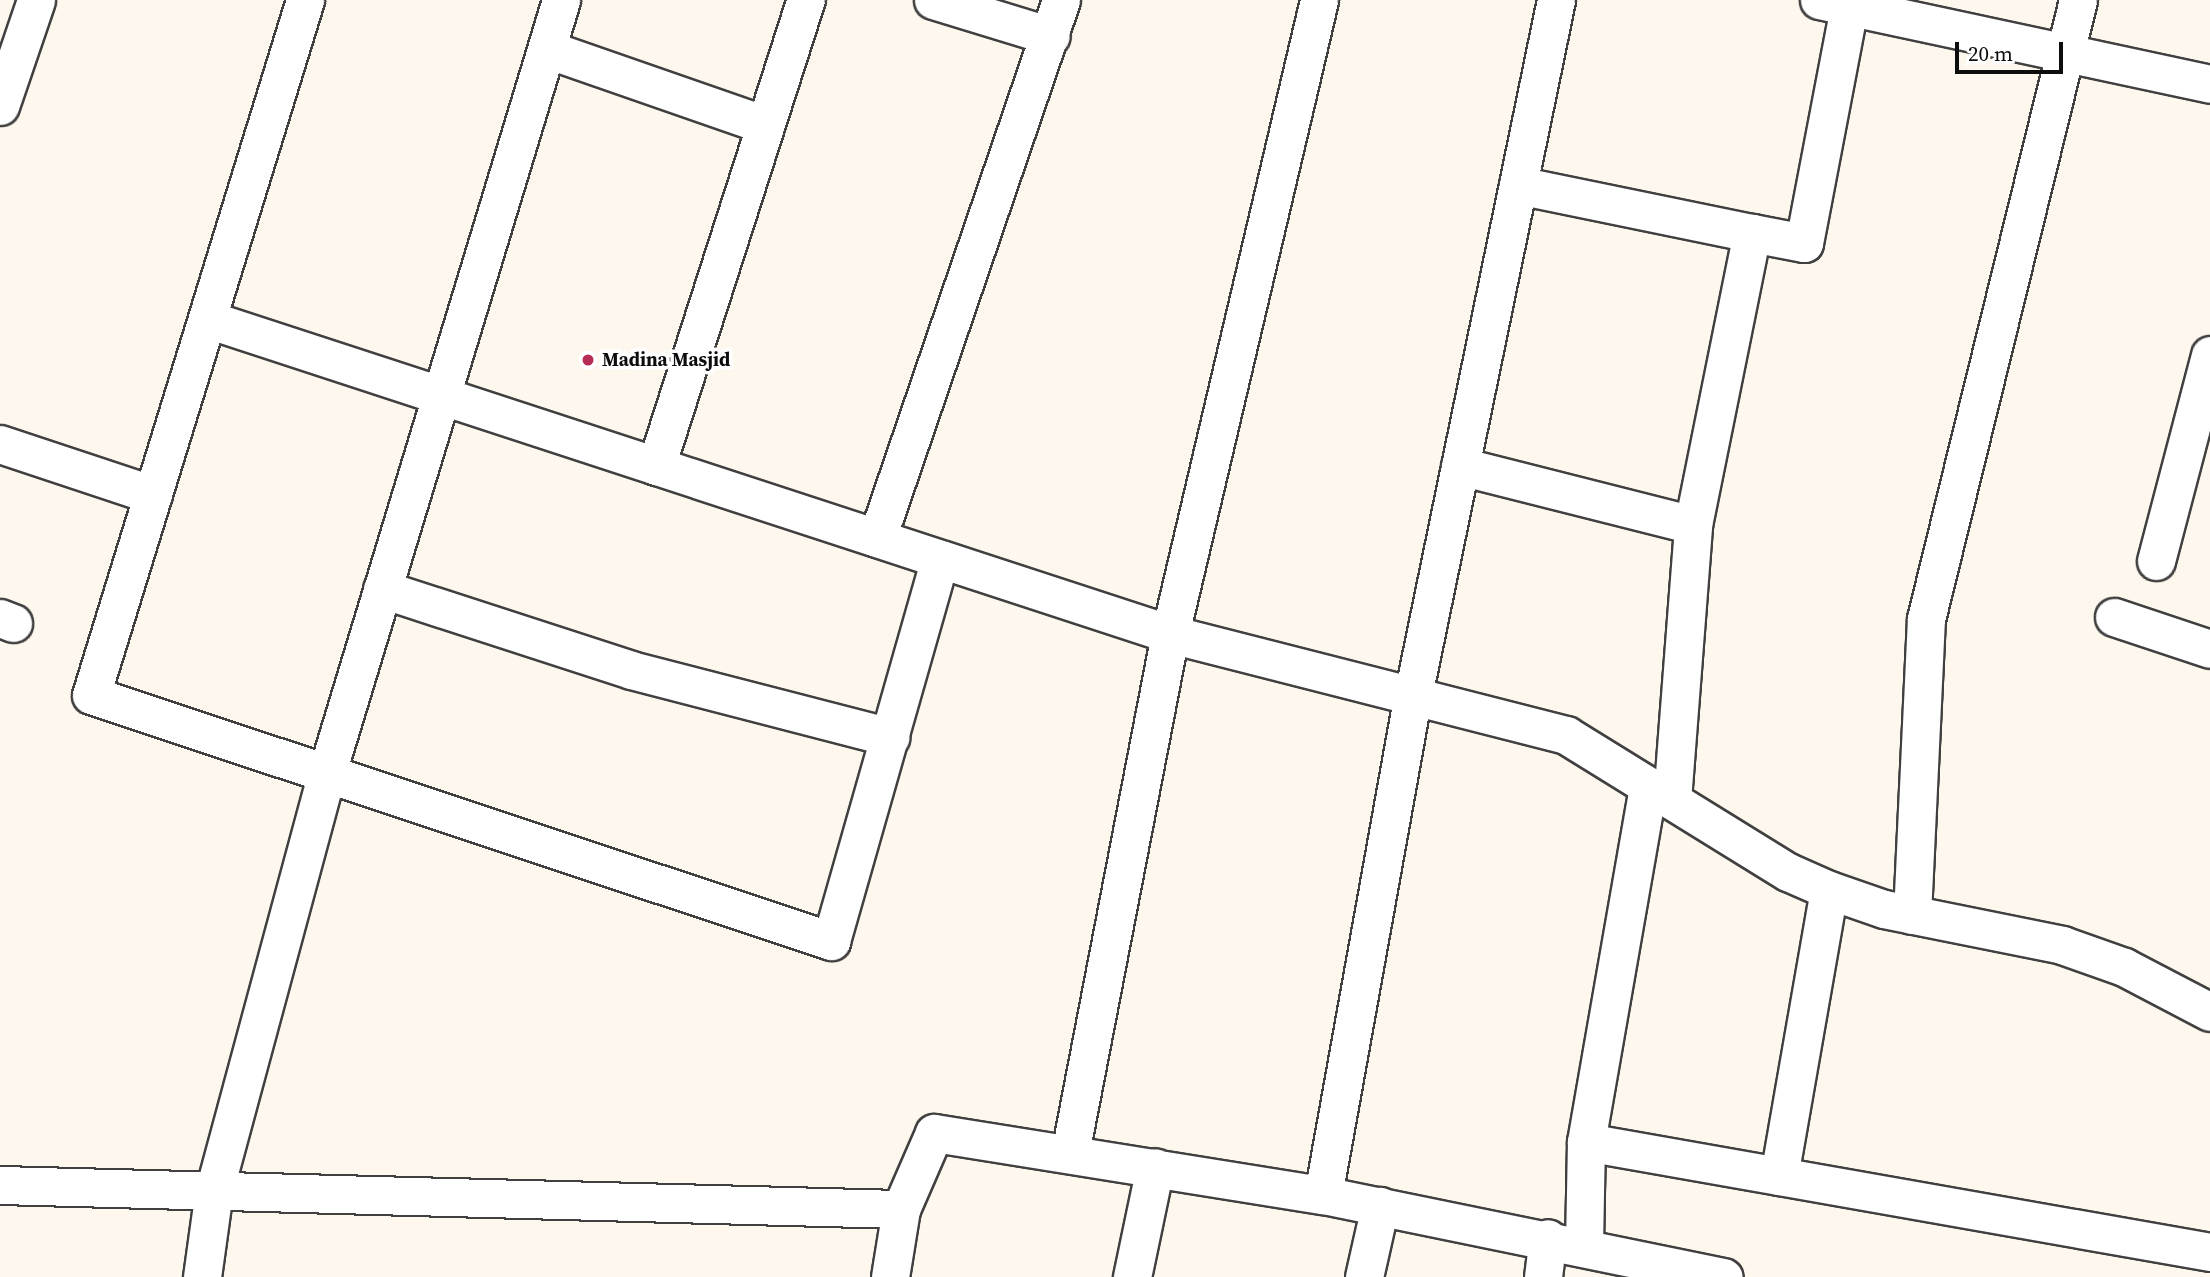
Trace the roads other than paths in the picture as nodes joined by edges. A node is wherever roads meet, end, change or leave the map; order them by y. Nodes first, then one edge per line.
1 (36, 0) edge
2 (305, 0) edge
3 (561, 0) edge
4 (806, 0) edge
5 (933, 0) edge
6 (1061, 0) edge
7 (1318, 0) edge
8 (1556, 0) edge
9 (2078, 0) edge
10 (1834, 3) edge
11 (1051, 36) junction
12 (547, 49) junction
13 (2064, 57) junction
14 (7, 63) edge
15 (2210, 84) edge
16 (0, 106) edge
17 (765, 125) junction
18 (1518, 185) junction
19 (1752, 233) junction
20 (206, 318) junction
21 (2209, 368) edge
22 (441, 396) junction
23 (0, 444) edge
24 (656, 466) junction
25 (1460, 466) junction
26 (153, 495) junction
27 (1693, 524) junction
28 (877, 538) junction
29 (940, 559) junction
30 (2157, 561) dead end
31 (382, 589) junction
32 (2115, 617) dead end
33 (1170, 634) junction
34 (2210, 649) edge
35 (1412, 700) junction
36 (890, 737) junction
37 (328, 769) junction
38 (1660, 793) junction
39 (1829, 890) junction
40 (1912, 915) junction
41 (2210, 1012) edge
42 (1586, 1142) junction
43 (1070, 1153) junction
44 (1155, 1167) junction
45 (1779, 1176) junction
46 (0, 1185) edge
47 (214, 1191) junction
48 (1323, 1195) junction
49 (1380, 1206) junction
50 (901, 1209) junction
51 (1548, 1238) junction
52 (1584, 1245) junction
53 (2210, 1252) edge
54 (202, 1277) edge
55 (890, 1277) edge
56 (1132, 1277) edge
57 (1364, 1277) edge
58 (1544, 1277) edge
59 (1724, 1277) edge

1 - 14 street
2 - 20 street
3 - 12 street
4 - 17 street
5 - 11 street
6 - 11 street
7 - 33 street
8 - 18 street
9 - 13 street
10 - 13 street
10 - 19 street
11 - 28 street
12 - 17 street
12 - 22 street
13 - 15 street
13 - 40 street
14 - 16 street
17 - 24 street
18 - 19 street
18 - 25 street
19 - 27 street
20 - 22 street
20 - 26 street
21 - 30 street
22 - 24 street
22 - 31 street
23 - 26 street
24 - 28 street
25 - 27 street
25 - 35 street
26 - 37 street
27 - 38 street
28 - 29 street
29 - 33 street
29 - 36 street
31 - 36 street
31 - 37 street
32 - 34 street
33 - 35 street
33 - 43 street
35 - 38 street
35 - 48 street
36 - 37 street
37 - 47 street
38 - 39 street
38 - 42 street
39 - 40 street
39 - 45 street
40 - 41 street
42 - 45 street
42 - 52 street
43 - 44 street
43 - 50 street
44 - 48 street
44 - 56 street
45 - 53 street
46 - 47 street
47 - 50 street
47 - 54 street
48 - 49 street
49 - 51 street
49 - 57 street
50 - 55 street
51 - 52 street
51 - 58 street
52 - 59 street

